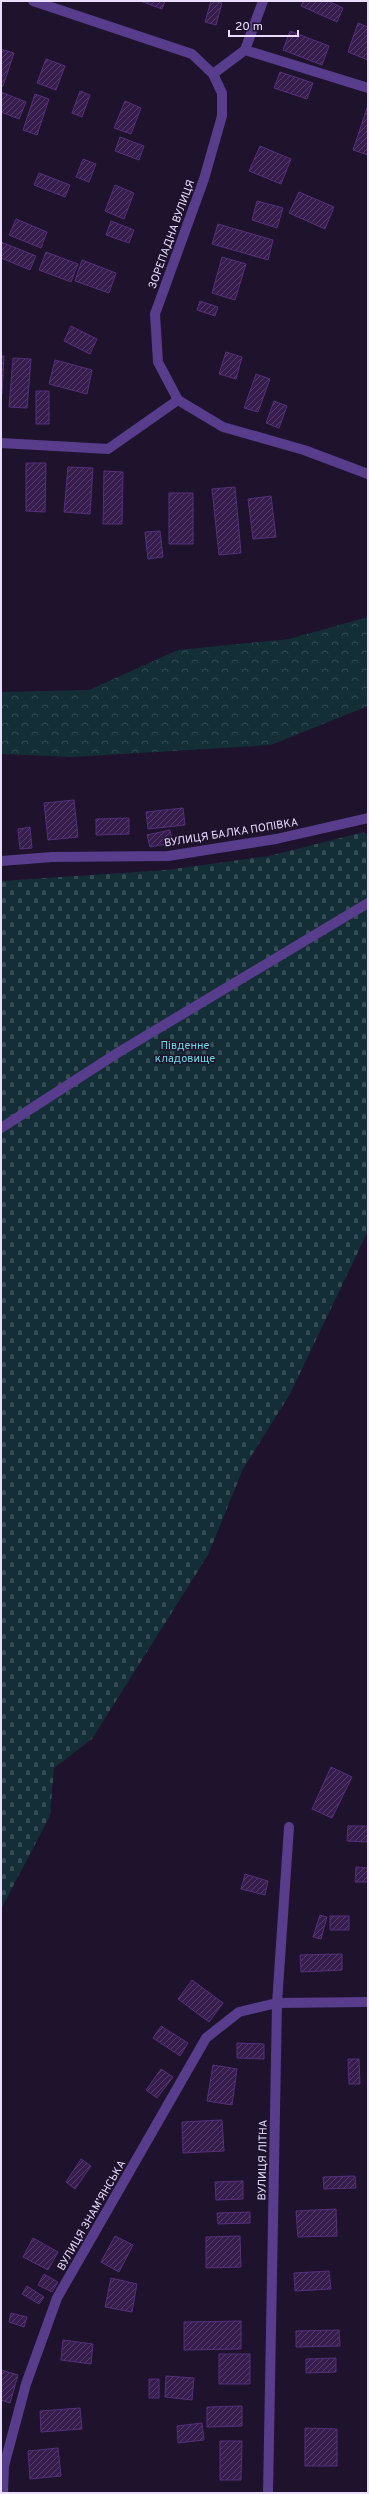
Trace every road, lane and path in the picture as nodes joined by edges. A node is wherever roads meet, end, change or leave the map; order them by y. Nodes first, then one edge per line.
1 (33, 1) edge
2 (263, 1) edge
3 (245, 50) junction
4 (213, 74) junction
5 (368, 88) edge
6 (178, 400) junction
7 (1, 443) edge
8 (368, 474) edge
9 (368, 818) edge
10 (1, 861) edge
11 (368, 903) edge
12 (1, 1128) edge
13 (289, 1827) dead end
14 (368, 2002) edge
15 (277, 2003) junction
16 (3, 2493) edge
17 (268, 2493) edge

1 - 4 street
2 - 3 street
3 - 4 street
3 - 5 street
4 - 6 street, ЗОРЕПАДНА ВУЛИЦЯ
6 - 7 street
6 - 8 street
9 - 10 street, ВУЛИЦЯ БАЛКА ПОПІВКА
11 - 12 street
13 - 15 street, ВУЛИЦЯ ЛІТНА
14 - 15 street, ВУЛИЦЯ ЗНАМ’ЯНСЬКА
15 - 16 street, ВУЛИЦЯ ЗНАМ’ЯНСЬКА
15 - 17 street, ВУЛИЦЯ ЛІТНА

